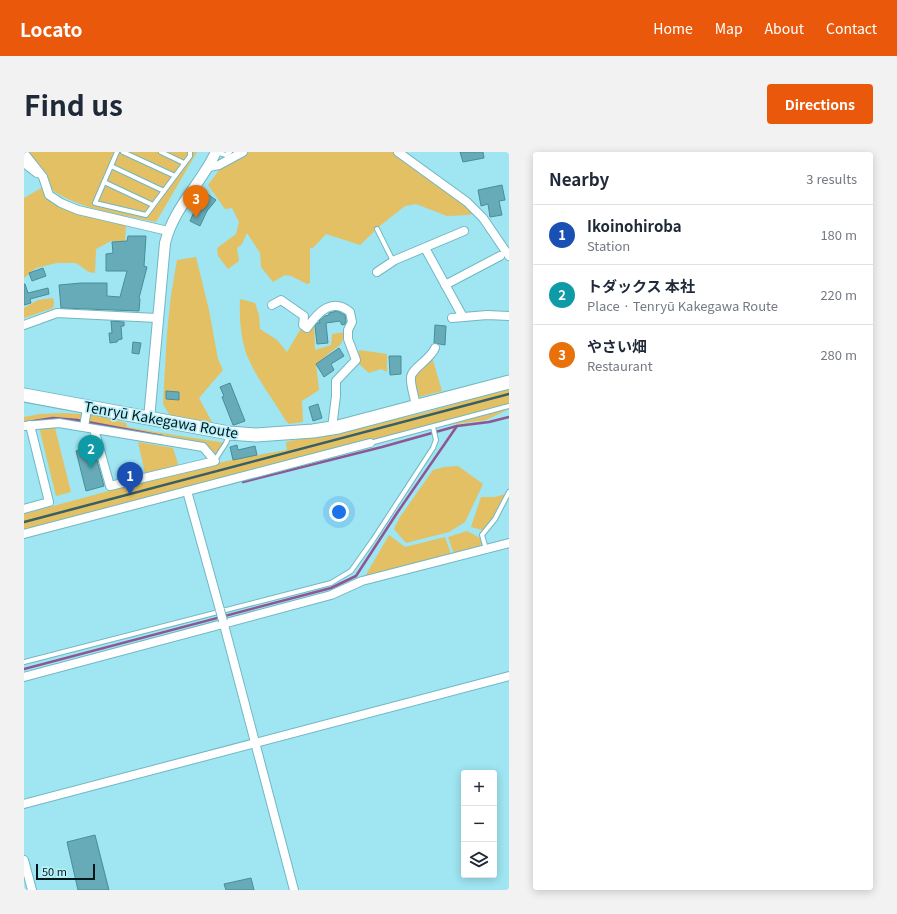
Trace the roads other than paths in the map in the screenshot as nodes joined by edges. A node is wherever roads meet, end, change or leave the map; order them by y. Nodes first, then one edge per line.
1 (117, 152) edge
2 (123, 152) edge
3 (161, 152) edge
4 (190, 152) edge
5 (216, 152) edge
6 (230, 152) edge
7 (243, 152) edge
8 (398, 152) edge
9 (24, 153) edge
10 (24, 163) edge
11 (184, 163) junction
12 (111, 166) junction
13 (209, 167) junction
14 (43, 176) junction
15 (175, 176) junction
16 (104, 182) junction
17 (164, 191) junction
18 (153, 206) junction
19 (377, 229) dead end
20 (168, 231) junction
21 (464, 231) dead end
22 (425, 248) junction
23 (500, 256) dead end
24 (509, 256) edge
25 (392, 261) junction
26 (376, 272) dead end
27 (445, 285) junction
28 (272, 305) dead end
29 (509, 316) edge
30 (463, 317) junction
31 (158, 318) junction
32 (452, 318) dead end
33 (24, 325) edge
34 (435, 348) dead end
35 (406, 375) dead end
36 (509, 382) edge
37 (24, 395) edge
38 (509, 406) edge
39 (413, 407) junction
40 (87, 411) junction
41 (149, 419) junction
42 (27, 425) edge
43 (85, 426) junction
44 (332, 428) junction
45 (433, 428) junction
46 (94, 429) junction
47 (229, 434) junction
48 (370, 443) joint
49 (214, 461) junction
50 (187, 491) junction
51 (509, 492) edge
52 (24, 509) edge
53 (24, 534) edge
54 (509, 543) edge
55 (486, 549) junction
56 (220, 611) junction
57 (223, 622) junction
58 (24, 662) edge
59 (509, 676) edge
60 (24, 677) edge
61 (255, 744) junction
62 (24, 804) edge
63 (24, 860) edge
64 (32, 890) edge
65 (294, 890) edge

1 - 12 lane
2 - 15 lane
3 - 11 lane
4 - 11 lane
5 - 6 lane
5 - 13 street
7 - 13 street
8 - 24 street
9 - 14 street
10 - 14 street
11 - 15 lane
12 - 16 lane
12 - 17 lane
13 - 20 street
14 - 20 street
15 - 17 lane
16 - 18 lane
16 - 18 lane
17 - 18 lane
19 - 25 lane
20 - 31 street
21 - 22 street
22 - 25 street
22 - 27 street
23 - 27 street
25 - 26 street
27 - 30 street
28 - 44 street
29 - 30 street
30 - 32 street
31 - 33 street
31 - 41 street
34 - 39 street
35 - 39 street
36 - 39 main road, Tenryū Kakegawa Route
37 - 40 main road, Tenryū Kakegawa Route
38 - 45 lane
39 - 44 main road, Tenryū Kakegawa Route
40 - 41 main road, Tenryū Kakegawa Route
40 - 43 street
41 - 47 main road, Tenryū Kakegawa Route
42 - 43 street
42 - 52 street
43 - 46 street
44 - 47 main road, Tenryū Kakegawa Route
45 - 48 lane
45 - 56 lane
46 - 49 street
46 - 49 street
47 - 49 lane
48 - 50 street
50 - 53 street
50 - 56 street
51 - 55 lane
54 - 55 street
55 - 57 street
56 - 57 street, bridge
56 - 58 lane
57 - 60 street
57 - 61 street
59 - 61 street
61 - 62 street
61 - 65 street
63 - 64 street

